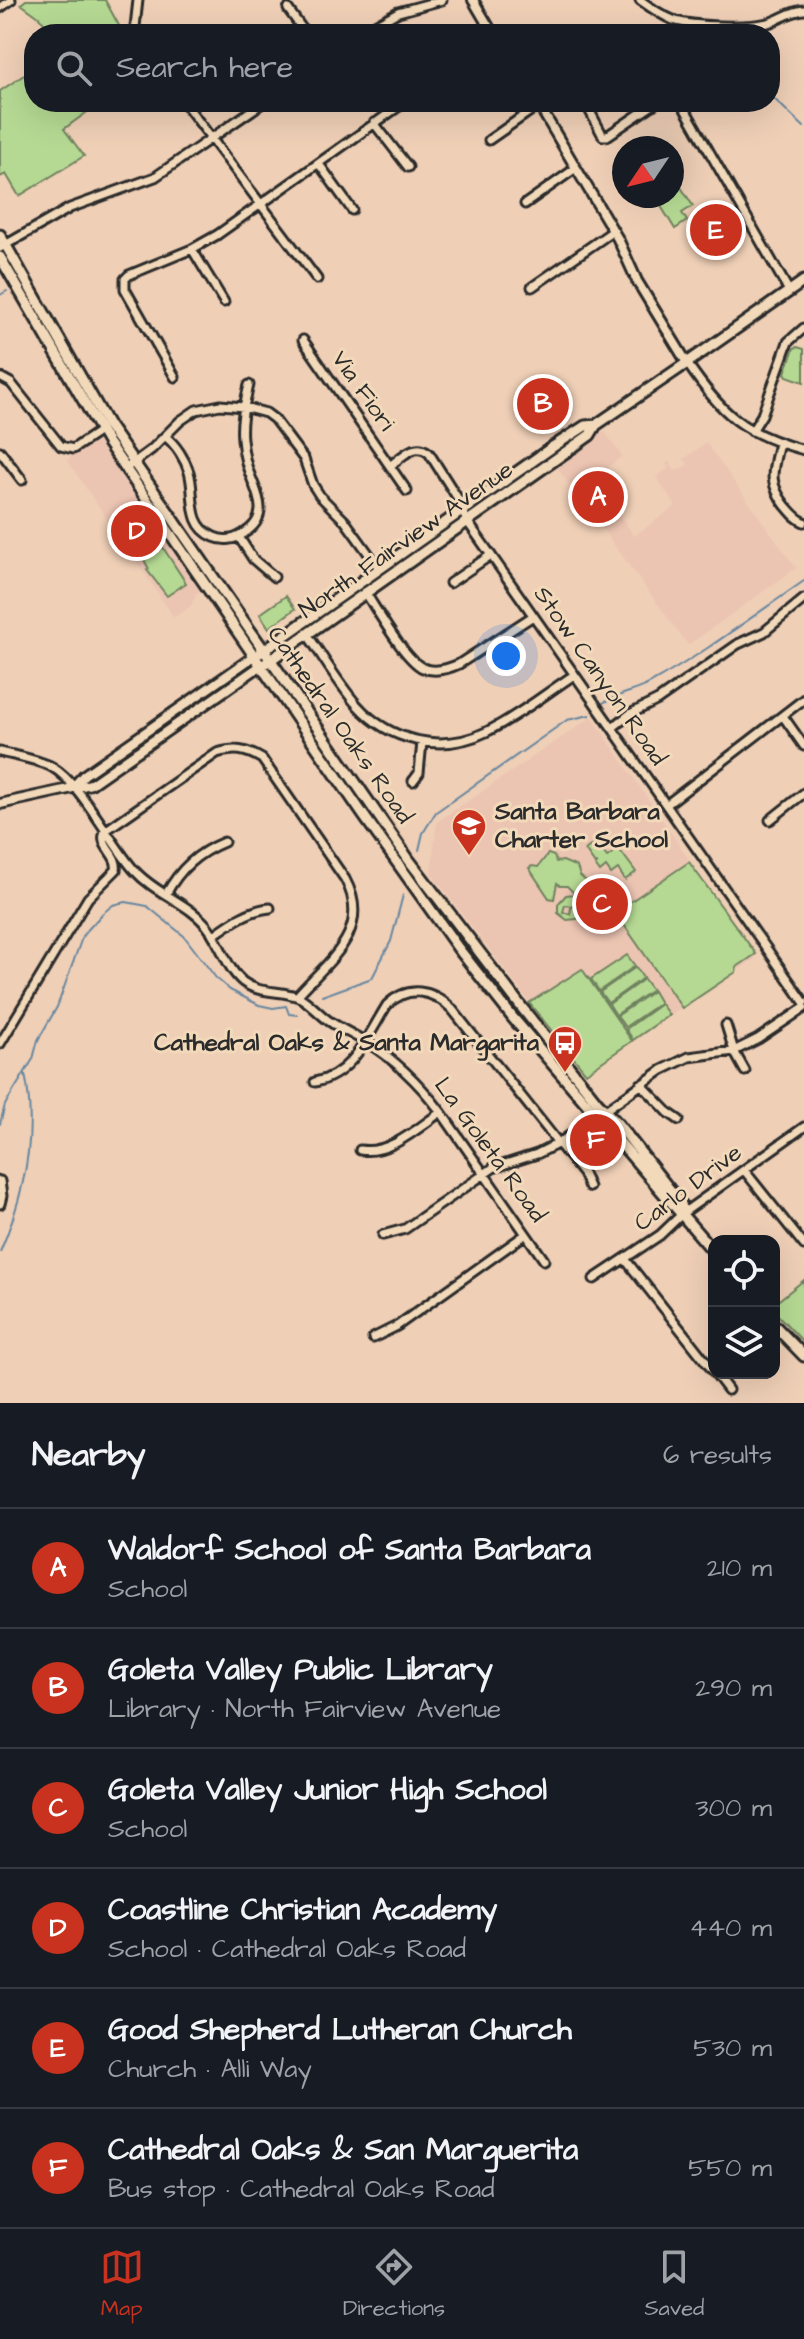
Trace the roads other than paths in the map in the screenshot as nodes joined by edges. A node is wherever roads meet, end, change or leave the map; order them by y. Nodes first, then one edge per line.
1 (11, 0) edge
2 (138, 0) edge
3 (442, 0) edge
4 (473, 0) edge
5 (640, 0) edge
6 (0, 8) edge
7 (799, 8) edge
8 (288, 9) dead end
9 (684, 23) joint
10 (135, 24) edge
11 (299, 24) edge
12 (375, 24) edge
13 (487, 24) edge
14 (721, 24) edge
15 (762, 24) edge
16 (192, 112) edge
17 (250, 112) edge
18 (390, 112) edge
19 (527, 112) edge
20 (543, 112) edge
21 (590, 112) edge
22 (642, 112) edge
23 (687, 112) edge
24 (374, 123) junction
25 (212, 139) junction
26 (489, 140) dead end
27 (319, 164) junction
28 (408, 167) dead end
29 (576, 168) junction
30 (262, 204) junction
31 (525, 204) dead end
32 (352, 210) dead end
33 (613, 231) junction
34 (0, 235) edge
35 (3, 246) edge
36 (192, 249) junction
37 (0, 257) edge
38 (317, 279) dead end
39 (804, 281) edge
40 (532, 287) dead end
41 (789, 291) junction
42 (224, 302) dead end
43 (804, 328) edge
44 (303, 340) dead end
45 (687, 363) junction
46 (0, 377) edge
47 (175, 377) dead end
48 (249, 385) dead end
49 (244, 407) junction
50 (596, 425) junction
51 (100, 431) junction
52 (752, 431) junction
53 (166, 437) junction
54 (779, 443) junction
55 (424, 448) joint
56 (804, 450) edge
57 (0, 451) edge
58 (129, 466) junction
59 (390, 466) junction
60 (22, 480) dead end
61 (407, 491) dead end
62 (462, 511) junction
63 (467, 521) junction
64 (804, 522) edge
65 (239, 537) junction
66 (491, 555) junction
67 (379, 568) junction
68 (274, 577) dead end
69 (450, 583) dead end
70 (365, 592) junction
71 (804, 599) edge
72 (533, 616) junction
73 (307, 634) junction
74 (263, 650) junction
75 (253, 657) junction
76 (270, 660) junction
77 (260, 666) junction
78 (574, 675) junction
79 (804, 699) edge
80 (783, 716) junction
81 (612, 728) junction
82 (422, 742) junction
83 (804, 746) edge
84 (0, 752) edge
85 (413, 781) dead end
86 (74, 786) junction
87 (804, 793) edge
88 (0, 804) edge
89 (666, 805) junction
90 (770, 820) dead end
91 (105, 831) junction
92 (224, 842) dead end
93 (166, 894) junction
94 (270, 908) dead end
95 (214, 935) junction
96 (297, 996) junction
97 (804, 1005) edge
98 (726, 1025) dead end
99 (364, 1041) junction
100 (0, 1044) edge
101 (734, 1051) junction
102 (745, 1071) dead end
103 (315, 1082) dead end
104 (641, 1084) junction
105 (606, 1110) junction
106 (441, 1112) junction
107 (596, 1117) junction
108 (679, 1120) dead end
109 (803, 1130) edge
110 (559, 1143) junction
111 (360, 1150) dead end
112 (744, 1170) junction
113 (484, 1173) junction
114 (0, 1181) edge
115 (589, 1187) dead end
116 (0, 1204) edge
117 (683, 1213) junction
118 (526, 1234) junction
119 (383, 1235) dead end
120 (708, 1244) edge
121 (804, 1245) edge
122 (625, 1259) junction
123 (544, 1260) dead end
124 (594, 1279) dead end
125 (780, 1331) edge
126 (373, 1338) dead end
127 (804, 1356) edge
128 (708, 1365) edge
129 (719, 1379) edge
130 (728, 1390) dead end

1 - 6 street
2 - 10 street
3 - 12 street
4 - 13 street
5 - 9 street
7 - 15 street
8 - 11 street
9 - 14 street
16 - 25 street
17 - 25 street
18 - 24 street
19 - 26 street
20 - 29 street
21 - 22 street
23 - 41 street
24 - 27 street
24 - 28 street
25 - 30 street
25 - 35 street
27 - 30 street
27 - 32 street
29 - 31 street
29 - 33 street
30 - 36 street
30 - 38 street
33 - 40 street
33 - 45 street
34 - 35 main road, Cathedral Oaks Road
35 - 58 main road, Cathedral Oaks Road
36 - 42 street
36 - 47 street
37 - 51 main road, Cathedral Oaks Road
39 - 41 main road, North Fairview Avenue
41 - 45 main road, North Fairview Avenue
43 - 52 street
44 - 59 street, Via Fiori
45 - 50 main road, North Fairview Avenue
45 - 52 street
46 - 51 street
48 - 49 street
49 - 53 street
49 - 65 street
49 - 67 street
50 - 62 main road, North Fairview Avenue
50 - 63 main road, North Fairview Avenue
51 - 58 main road, Cathedral Oaks Road
52 - 54 street
53 - 58 street
53 - 65 street
54 - 56 street
54 - 64 street
55 - 59 street, Via Fiori
55 - 62 street, Stow Canyon Road
57 - 60 street
58 - 74 main road, Cathedral Oaks Road
58 - 75 main road, Cathedral Oaks Road
59 - 61 street, Via Fiori
62 - 63 street, Stow Canyon Road
62 - 67 main road, North Fairview Avenue
63 - 66 street, Stow Canyon Road
63 - 70 main road, North Fairview Avenue
65 - 68 street
66 - 69 street
66 - 72 street, Stow Canyon Road
67 - 74 main road, North Fairview Avenue
70 - 72 street
70 - 73 main road, North Fairview Avenue
71 - 81 street
72 - 78 street, Stow Canyon Road
73 - 76 main road, North Fairview Avenue
73 - 82 street
74 - 75 main road, North Fairview Avenue
74 - 76 main road, Cathedral Oaks Road
75 - 77 main road, Cathedral Oaks Road
75 - 86 street, North Fairview Avenue
76 - 77 main road, North Fairview Avenue
76 - 105 main road, Cathedral Oaks Road
77 - 86 street, North Fairview Avenue
77 - 107 main road, Cathedral Oaks Road
78 - 81 street, Stow Canyon Road
78 - 82 street
79 - 80 street
80 - 83 street
80 - 89 street
81 - 89 street, Stow Canyon Road
82 - 85 street
84 - 86 street, La Goleta Road
86 - 88 street, North Fairview Avenue
86 - 91 street, La Goleta Road
87 - 90 street
89 - 97 street, Stow Canyon Road
91 - 93 street, La Goleta Road
91 - 96 street
91 - 100 street
92 - 93 street
93 - 95 street, La Goleta Road
94 - 95 street
95 - 96 street, La Goleta Road
96 - 99 street, La Goleta Road
97 - 101 street
98 - 101 street
99 - 103 street
99 - 106 street, La Goleta Road
99 - 110 street
101 - 102 street
101 - 104 street
104 - 105 street
104 - 108 street
105 - 107 street
105 - 117 main road, Cathedral Oaks Road
106 - 111 street
106 - 113 street, La Goleta Road
107 - 110 street
107 - 117 main road, Cathedral Oaks Road
109 - 112 street, Carlo Drive
110 - 113 street
110 - 115 street
112 - 117 street, Carlo Drive
112 - 121 street
113 - 118 street, La Goleta Road
113 - 119 street
114 - 116 street
117 - 120 main road, Cathedral Oaks Road
117 - 122 street, Carlo Drive
118 - 123 street, La Goleta Road
118 - 126 street
122 - 124 street, Carlo Drive
122 - 128 street
125 - 127 main road
129 - 130 street

